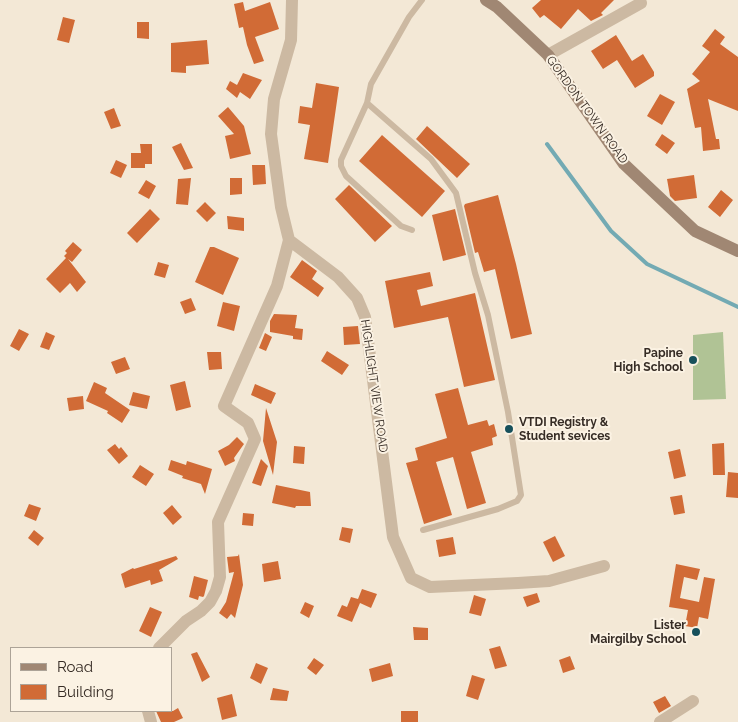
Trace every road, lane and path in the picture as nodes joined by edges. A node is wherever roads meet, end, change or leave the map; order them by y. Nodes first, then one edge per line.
1 (292, 0) edge
2 (422, 0) edge
3 (486, 0) edge
4 (641, 2) dead end
5 (548, 56) junction
6 (367, 103) junction
7 (412, 230) dead end
8 (289, 240) junction
9 (738, 251) edge
10 (423, 530) dead end
11 (604, 566) dead end
12 (160, 647) edge
13 (692, 701) dead end
14 (660, 722) edge

1 - 8 street
2 - 6 lane
3 - 5 main road, GORDON TOWN ROAD
4 - 5 street
5 - 9 main road, GORDON TOWN ROAD
6 - 7 lane
6 - 10 lane
8 - 11 street, HIGHLIGHT VIEW ROAD
8 - 12 street
13 - 14 street

